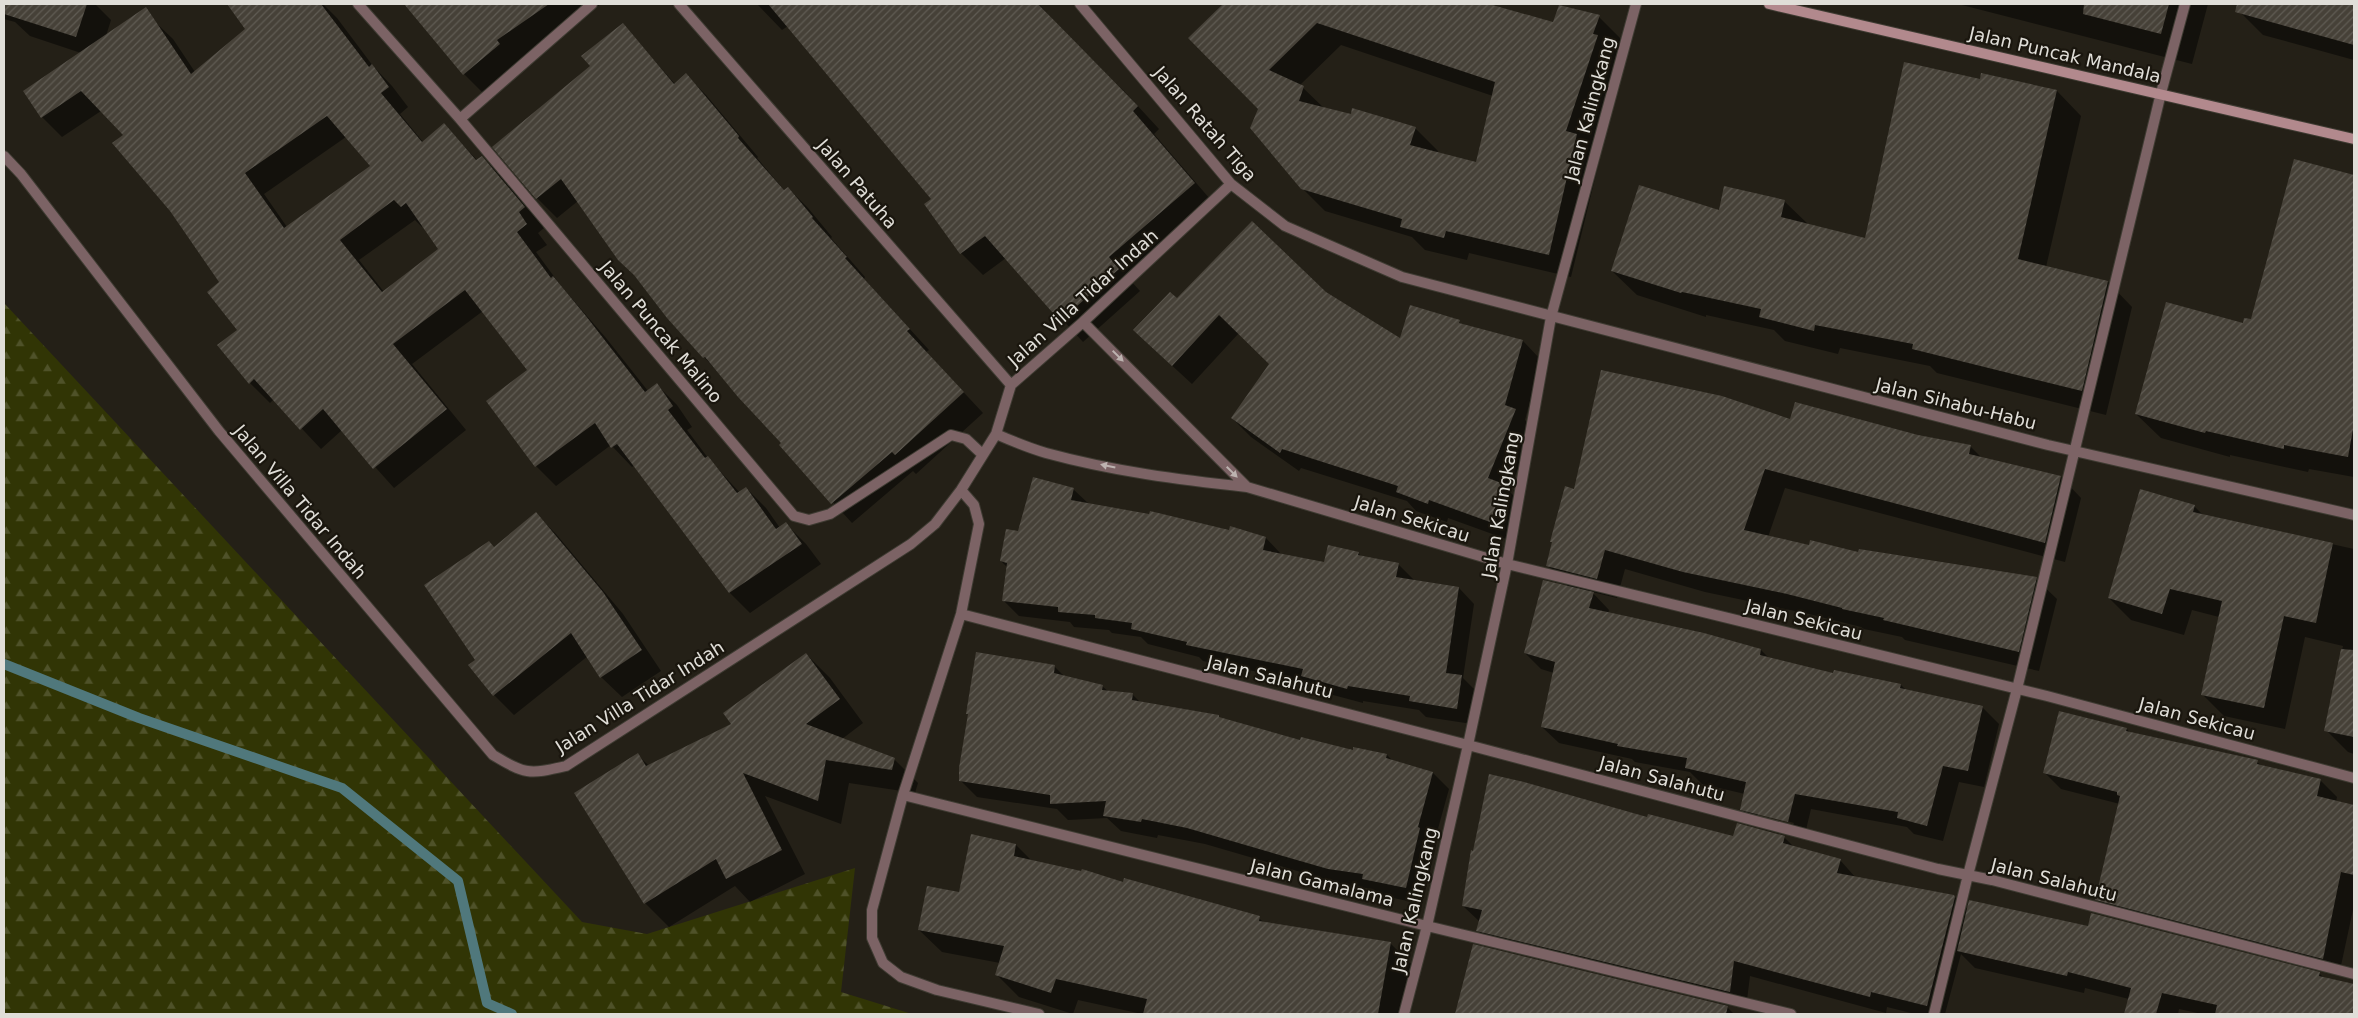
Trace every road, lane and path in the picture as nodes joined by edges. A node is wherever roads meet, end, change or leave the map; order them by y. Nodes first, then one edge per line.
1 (358, 4) edge
2 (592, 4) edge
3 (679, 4) edge
4 (1080, 4) edge
5 (1636, 4) edge
6 (1769, 4) edge
7 (2185, 4) edge
8 (2161, 94) junction
9 (460, 118) junction
10 (2354, 139) edge
11 (4, 156) edge
12 (1231, 184) junction
13 (1551, 317) junction
14 (1083, 322) junction
15 (1011, 385) junction
16 (996, 434) junction
17 (2075, 450) junction
18 (982, 454) junction
19 (1247, 487) junction
20 (961, 490) junction
21 (2354, 515) edge
22 (1507, 564) junction
23 (961, 614) junction
24 (2017, 689) junction
25 (1468, 745) junction
26 (2354, 778) edge
27 (904, 795) junction
28 (1968, 875) junction
29 (1427, 926) junction
30 (2354, 974) edge
31 (1039, 1014) edge
32 (1404, 1014) edge
33 (1791, 1014) edge
34 (1934, 1014) edge

1 - 9 street, Jalan Puncak Malino
2 - 9 street
3 - 15 street, Jalan Patuha
4 - 12 street, Jalan Ratah Tiga
5 - 13 street, Jalan Kalingkang
6 - 8 main road, Jalan Puncak Mandala
7 - 8 street
8 - 10 main road, Jalan Puncak Mandala
8 - 17 street
9 - 18 street, Jalan Puncak Malino
11 - 20 street, Jalan Villa Tidar Indah
12 - 13 street, Jalan Ratah Tiga
12 - 14 street, Jalan Villa Tidar Indah
13 - 17 street, Jalan Sihabu-Habu
13 - 22 street, Jalan Kalingkang
14 - 15 street, Jalan Villa Tidar Indah
14 -> 19 street
15 - 16 street, Jalan Villa Tidar Indah
16 - 18 street, Jalan Villa Tidar Indah
19 -> 16 street, Jalan Sekicau
17 - 21 street, Jalan Sihabu-Habu
17 - 24 street
18 - 20 street, Jalan Villa Tidar Indah
19 - 22 street, Jalan Sekicau
20 - 23 street
22 - 24 street, Jalan Sekicau
22 - 25 street, Jalan Kalingkang
23 - 25 street, Jalan Salahutu
23 - 27 street
24 - 26 street, Jalan Sekicau
24 - 28 street
25 - 28 street, Jalan Salahutu
25 - 29 street, Jalan Kalingkang
27 - 29 street, Jalan Gamalama
27 - 31 street
28 - 30 street, Jalan Salahutu
28 - 34 street
29 - 32 street, Jalan Kalingkang
29 - 33 street, Jalan Gamalama

